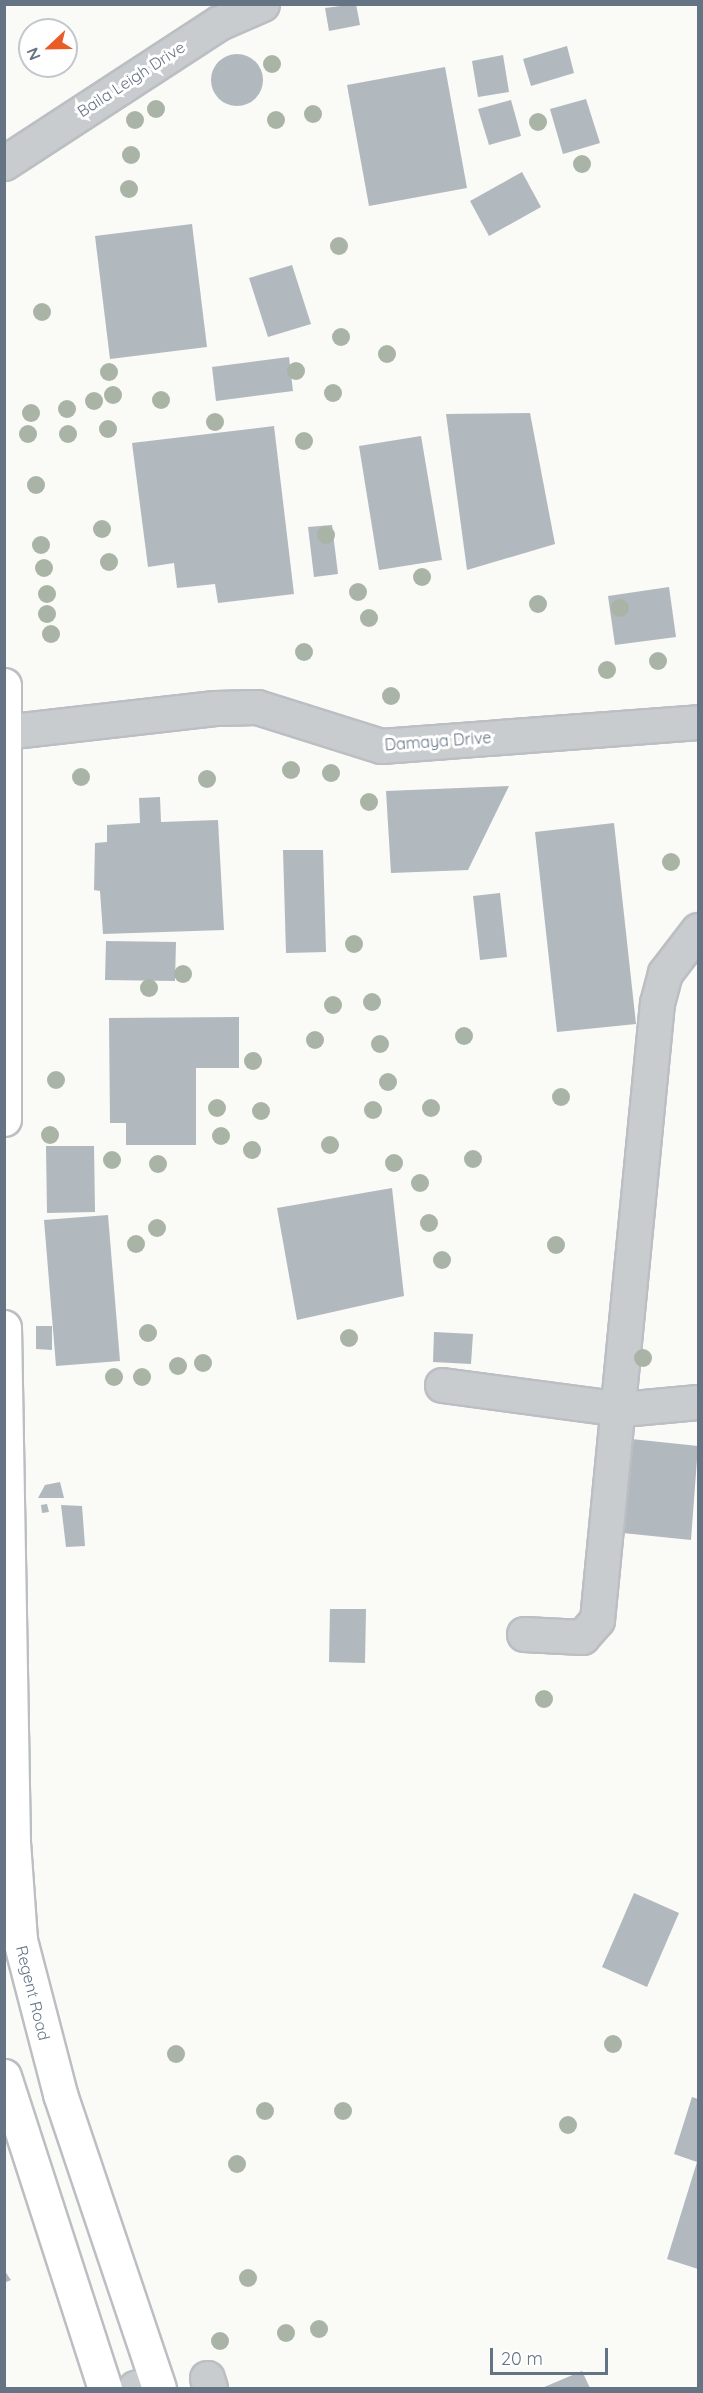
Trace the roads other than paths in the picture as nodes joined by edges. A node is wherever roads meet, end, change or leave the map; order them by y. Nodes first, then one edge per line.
1 (262, 4) edge
2 (4, 163) edge
3 (4, 685) edge
4 (699, 722) edge
5 (6, 731) edge
6 (699, 930) edge
7 (4, 1119) edge
8 (4, 1327) edge
9 (442, 1385) dead end
10 (699, 1402) edge
11 (622, 1409) junction
12 (6, 1430) edge
13 (524, 1634) dead end
14 (10, 1897) edge
15 (4, 2076) edge
16 (150, 2386) edge
17 (105, 2388) edge

1 - 2 street, Baila Leigh Drive
3 - 5 main road
4 - 5 street, Damaya Drive
5 - 7 main road
6 - 11 street
8 - 12 main road, Regent Road
9 - 11 street
10 - 11 street
11 - 13 street
12 - 14 main road, Regent Road
14 - 16 main road, Regent Road
15 - 17 main road

